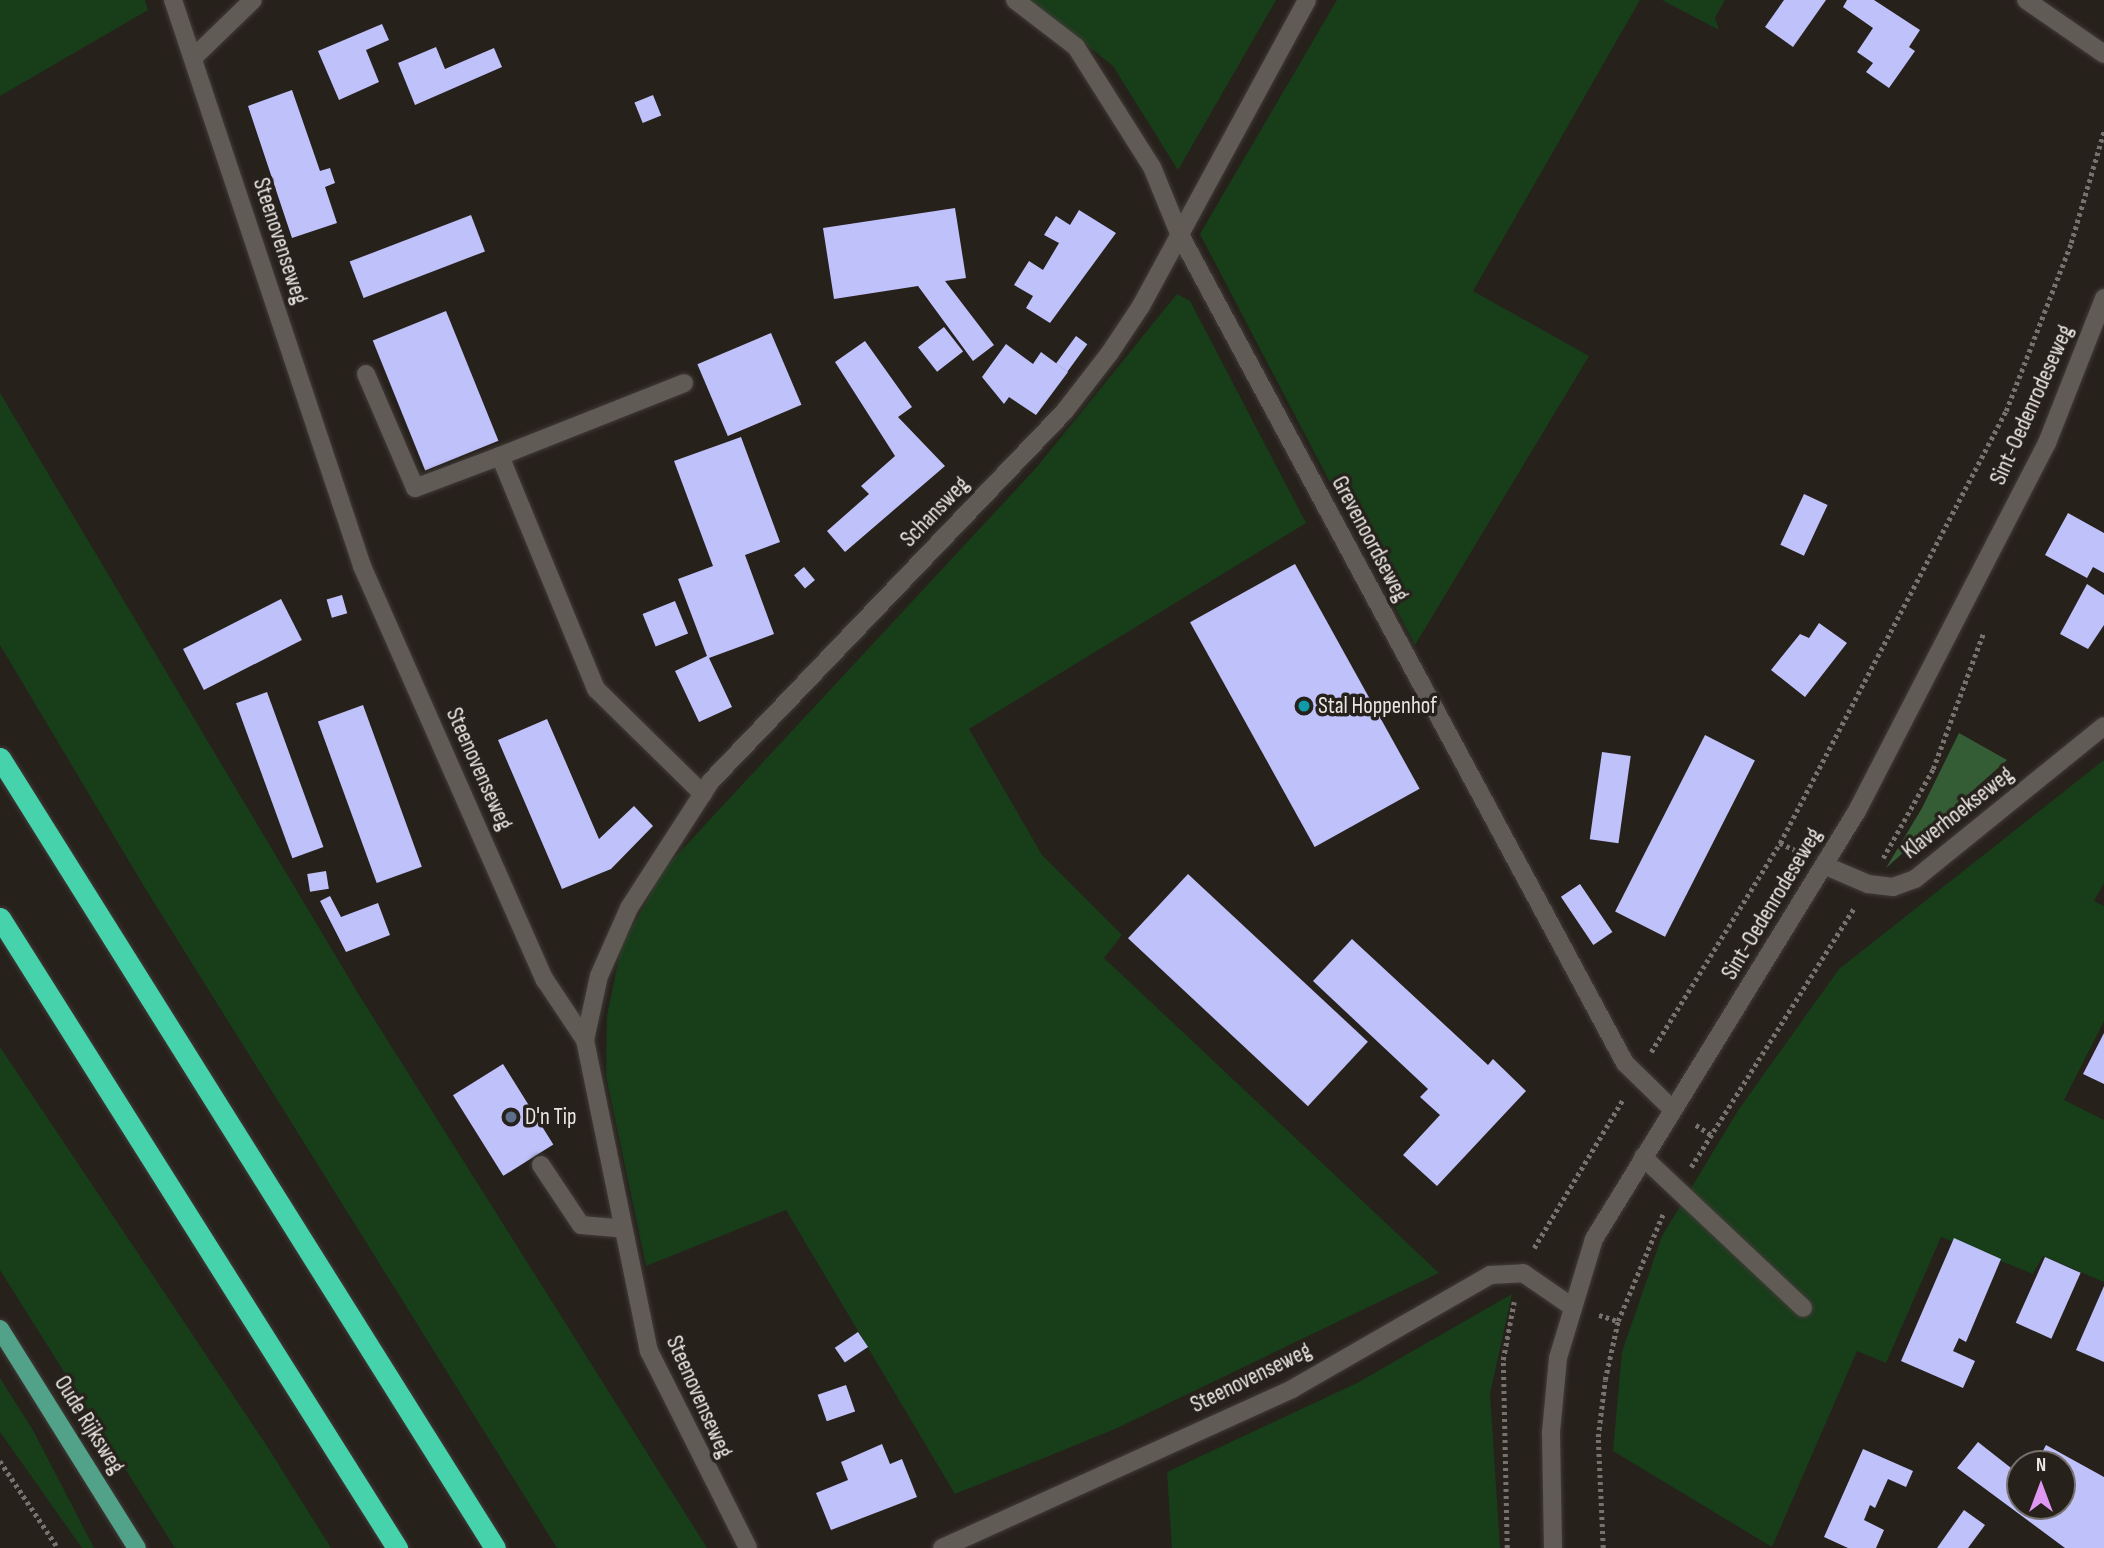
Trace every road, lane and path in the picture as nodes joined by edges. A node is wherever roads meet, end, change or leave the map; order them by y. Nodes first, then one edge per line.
1 (173, 0) edge
2 (253, 0) edge
3 (1015, 0) edge
4 (1307, 0) edge
5 (2026, 0) edge
6 (2104, 54) edge
7 (193, 58) junction
8 (2104, 131) edge
9 (1180, 233) junction
10 (2104, 298) edge
11 (366, 374) dead end
12 (684, 383) dead end
13 (500, 456) junction
14 (1989, 619) dead end
15 (2104, 726) edge
16 (0, 758) edge
17 (703, 794) junction
18 (1780, 843) dead end
19 (1826, 866) junction
20 (1868, 884) junction
21 (0, 918) edge
22 (585, 1040) junction
23 (1673, 1110) junction
24 (1643, 1157) junction
25 (541, 1165) dead end
26 (1678, 1185) junction
27 (619, 1228) junction
28 (1571, 1306) junction
29 (1803, 1308) dead end
30 (0, 1329) edge
31 (0, 1461) edge
32 (58, 1548) edge
33 (137, 1548) edge
34 (397, 1548) edge
35 (495, 1548) edge
36 (748, 1548) edge
37 (942, 1548) edge
38 (1553, 1548) edge
39 (1603, 1548) edge

1 - 7 street, Steenovenseweg
2 - 7 street
3 - 9 street, Grevenoordseweg
4 - 9 street, Schansweg
5 - 6 street
7 - 22 street, Steenovenseweg
8 - 18 path, Sint-Oedenrodeseweg
9 - 17 street, Schansweg
9 - 23 street, Grevenoordseweg
10 - 19 street, Sint-Oedenrodeseweg
11 - 13 street
12 - 13 street
13 - 17 street
14 - 20 path
15 - 20 street, Klaverhoekseweg
16 - 35 highway
17 - 22 street, Schansweg
19 - 20 street, Klaverhoekseweg
19 - 23 street, Sint-Oedenrodeseweg
20 - 26 path
21 - 34 highway
22 - 27 street, Steenovenseweg
23 - 24 street, Sint-Oedenrodeseweg
24 - 26 street
24 - 28 street, Sint-Oedenrodeseweg
25 - 27 street
26 - 29 street
26 - 39 path
27 - 36 street, Steenovenseweg
28 - 37 street, Steenovenseweg
28 - 38 street, Sint-Oedenrodeseweg
30 - 33 main road, Oude Rijksweg
31 - 32 path

